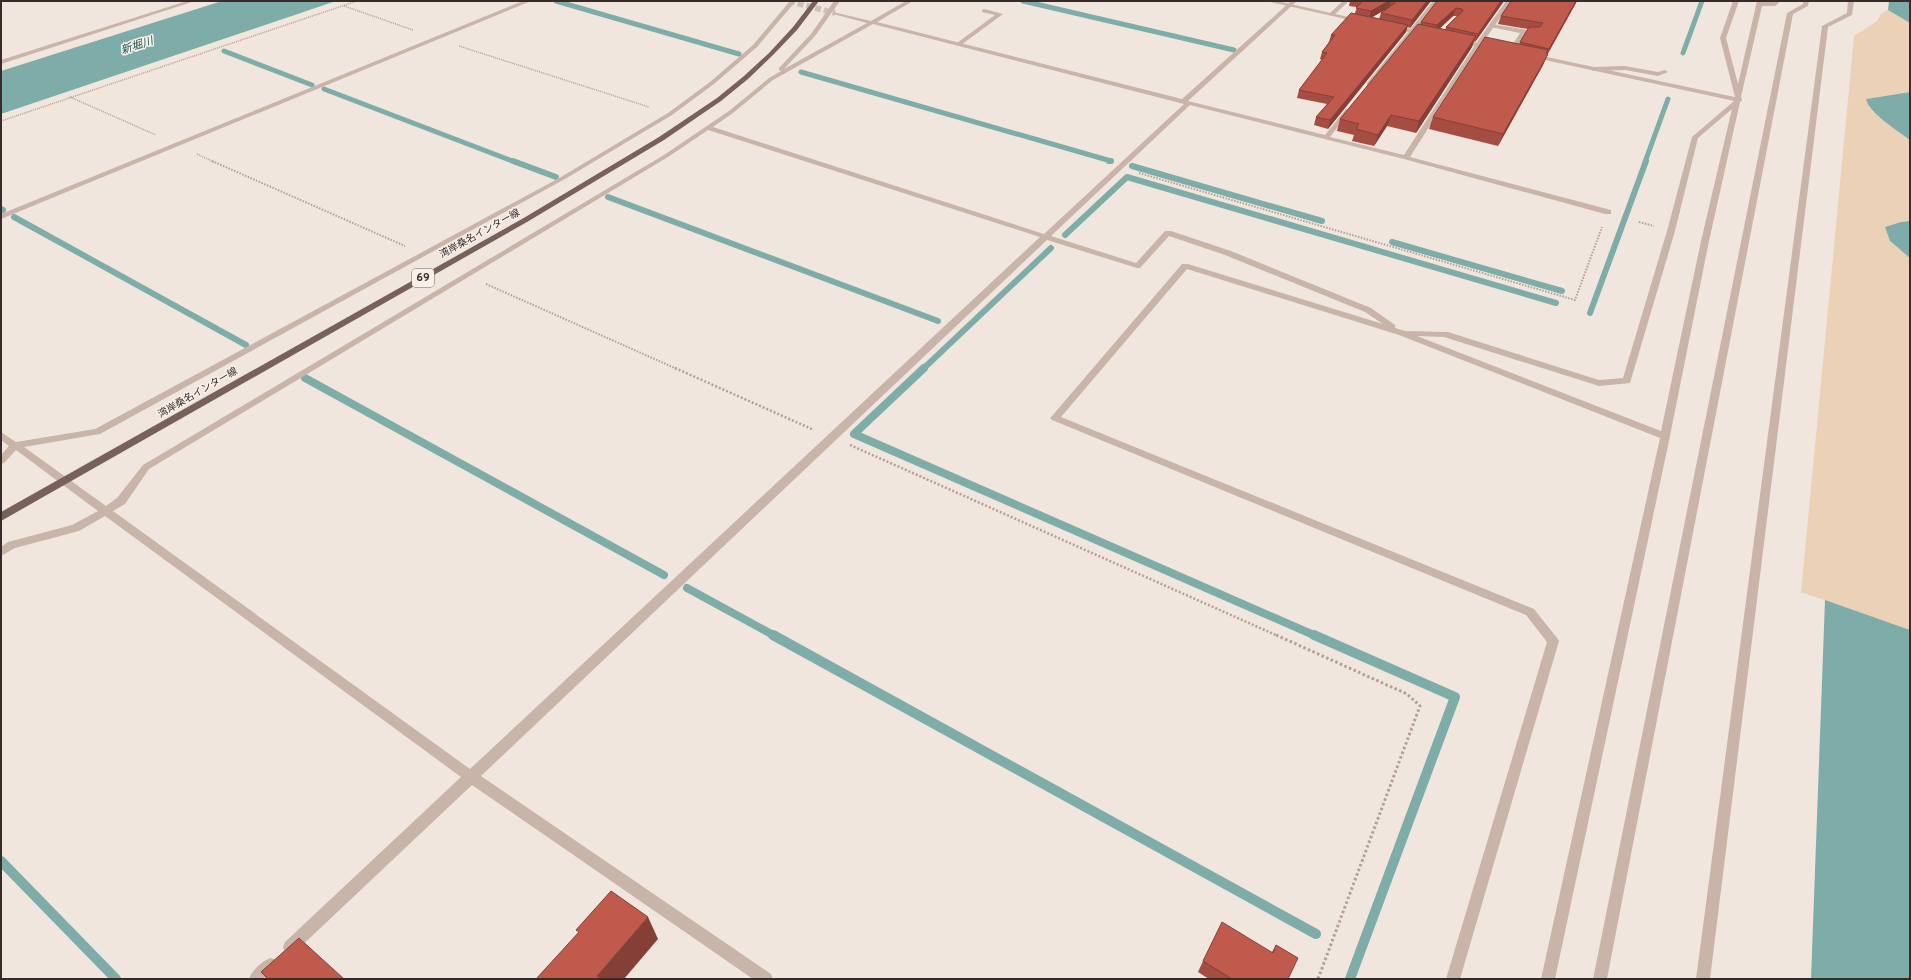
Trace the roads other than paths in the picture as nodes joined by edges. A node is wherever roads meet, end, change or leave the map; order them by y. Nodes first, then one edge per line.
1 (192, 1) edge
2 (528, 1) edge
3 (793, 1) edge
4 (816, 1) edge
5 (837, 1) edge
6 (910, 1) edge
7 (1269, 1) edge
8 (1346, 1) edge
9 (1436, 1) edge
10 (1509, 1) edge
11 (1736, 1) edge
12 (1778, 1) edge
13 (1806, 1) edge
14 (1851, 1) edge
15 (1292, 3) edge
16 (1760, 3) edge
17 (984, 10) dead end
18 (836, 13) tunnel mouth
19 (1332, 14) junction
20 (1363, 21) edge
21 (873, 22) junction
22 (1384, 25) edge
23 (1492, 26) junction
24 (1411, 31) junction
25 (1523, 32) junction
26 (1536, 32) edge
27 (1431, 35) edge
28 (1451, 39) edge
29 (959, 44) junction
30 (1478, 45) junction
31 (1498, 49) edge
32 (1505, 50) edge
33 (1511, 52) junction
34 (1519, 53) edge
35 (1526, 55) edge
36 (1, 62) edge
37 (1593, 69) junction
38 (1665, 72) dead end
39 (771, 79) junction
40 (1364, 90) edge
41 (1739, 100) junction
42 (1185, 102) junction
43 (1354, 102) edge
44 (708, 128) junction
45 (1326, 138) junction
46 (1406, 158) junction
47 (1608, 212) road end
48 (1, 217) edge
49 (1045, 236) junction
50 (1402, 333) junction
51 (1, 435) edge
52 (1665, 436) junction
53 (15, 445) junction
54 (1, 461) edge
55 (65, 481) junction
56 (106, 511) junction
57 (1, 517) edge
58 (1, 552) edge
59 (471, 777) junction
60 (256, 979) edge
61 (766, 979) edge
62 (1453, 979) edge
63 (1548, 979) edge
64 (1600, 979) edge
65 (1703, 979) edge

1 - 36 street
2 - 48 street
3 - 53 street
4 - 55 main road, 湾岸桑名インター線 / 69
5 - 39 street
6 - 21 street
7 - 15 street
8 - 19 street
9 - 24 street
10 - 23 street
11 - 41 street
12 - 16 street
13 - 64 street
14 - 65 street
15 - 19 street
15 - 42 street
16 - 41 street
17 - 29 street
18 - 21 street
19 - 20 street
21 - 29 street
21 - 39 street
22 - 24 street
23 - 25 street
23 - 30 street
24 - 27 street
24 - 40 street
25 - 26 street
25 - 33 street
28 - 30 street
29 - 42 street
30 - 31 street
30 - 46 street
32 - 33 street
33 - 34 street
35 - 37 street
37 - 38 street
37 - 41 street
39 - 44 street
41 - 50 street
41 - 52 street
42 - 45 street
42 - 49 street
43 - 45 street
44 - 49 street
44 - 56 street
45 - 46 street
46 - 47 street
49 - 50 street
49 - 59 street
50 - 52 street
50 - 62 street
51 - 53 street
52 - 63 street
53 - 54 street
53 - 55 street
55 - 56 street
55 - 57 main road, 湾岸桑名インター線 / 69
56 - 58 street
56 - 59 street
59 - 60 street
59 - 61 street

